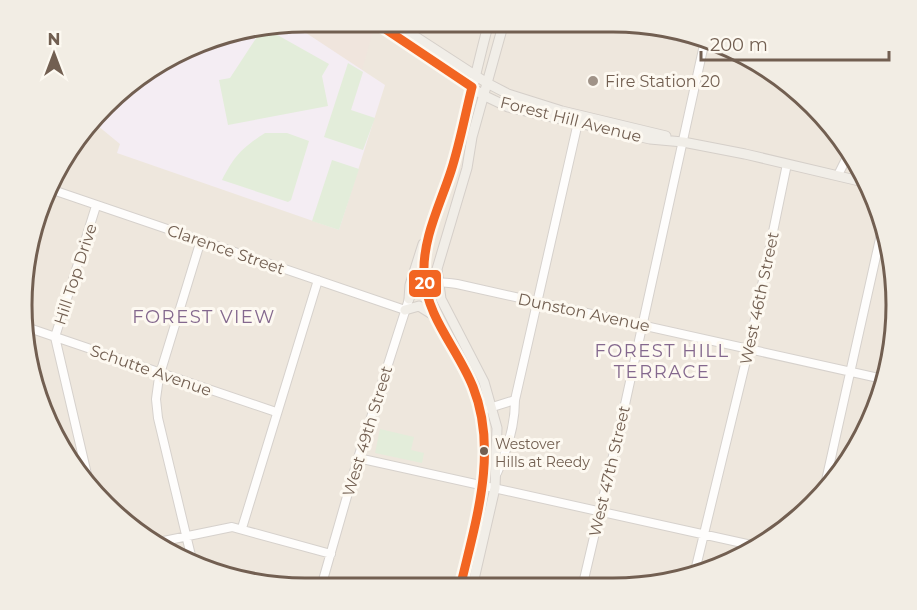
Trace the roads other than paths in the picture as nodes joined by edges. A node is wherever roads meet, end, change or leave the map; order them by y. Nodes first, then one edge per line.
1 (391, 32) edge
2 (408, 32) edge
3 (486, 32) edge
4 (501, 32) edge
5 (703, 47) edge
6 (475, 75) junction
7 (487, 83) junction
8 (472, 87) junction
9 (483, 95) junction
10 (578, 119) junction
11 (682, 142) junction
12 (845, 162) edge
13 (787, 164) junction
14 (838, 175) junction
15 (855, 179) edge
16 (56, 191) edge
17 (96, 206) junction
18 (432, 229) junction
19 (201, 240) junction
20 (878, 245) edge
21 (318, 280) junction
22 (437, 282) junction
23 (425, 284) junction
24 (409, 299) junction
25 (538, 302) junction
26 (405, 310) junction
27 (436, 317) junction
28 (642, 325) junction
29 (33, 329) edge
30 (54, 337) junction
31 (749, 348) junction
32 (850, 372) junction
33 (160, 373) junction
34 (876, 377) edge
35 (516, 400) junction
36 (492, 408) junction
37 (481, 410) junction
38 (276, 412) junction
39 (358, 458) junction
40 (85, 467) edge
41 (497, 473) junction
42 (828, 473) edge
43 (482, 485) junction
44 (495, 488) junction
45 (599, 512) junction
46 (242, 528) junction
47 (186, 535) junction
48 (703, 535) junction
49 (165, 540) edge
50 (745, 544) edge
51 (190, 553) edge
52 (331, 554) junction
53 (696, 565) edge
54 (324, 578) edge
55 (462, 578) edge
56 (474, 578) edge
57 (584, 578) edge

1 - 8 main road, Forest Hill Avenue
2 - 6 main road, Forest Hill Avenue
3 - 6 main road
4 - 7 main road
5 - 11 street, West 47th Street
6 - 7 main road, Forest Hill Avenue
6 - 8 main road
7 - 9 main road
7 - 10 main road, Forest Hill Avenue
8 - 9 main road, Forest Hill Avenue
8 - 18 main road
9 - 10 main road, Forest Hill Avenue
9 - 22 main road
10 - 11 main road, Forest Hill Avenue
10 - 25 street
11 - 13 main road, Forest Hill Avenue
11 - 28 street, West 47th Street
12 - 14 street
13 - 14 main road, Forest Hill Avenue
13 - 31 street, West 46th Street
14 - 15 main road, Forest Hill Avenue
16 - 17 street, Clarence Street
17 - 19 street, Clarence Street
17 - 30 street, Hill Top Drive
18 - 23 main road
18 - 24 main road
19 - 21 street, Clarence Street
19 - 33 street
20 - 32 street
21 - 26 street, Clarence Street
21 - 38 street
22 - 23 street, Dunston Avenue
22 - 25 street, Dunston Avenue
22 - 36 main road
23 - 24 street, West 49th Street
23 - 27 main road
24 - 26 street, West 49th Street
25 - 28 street, Dunston Avenue
25 - 35 street
26 - 27 main road
26 - 39 street, West 49th Street
27 - 37 main road
28 - 31 street, Dunston Avenue
28 - 45 street, West 47th Street
29 - 30 street, Schutte Avenue
30 - 33 street, Schutte Avenue
30 - 40 street, Hill Top Drive
31 - 32 street, Dunston Avenue
31 - 48 street, West 46th Street
32 - 34 street, Dunston Avenue
32 - 42 street
33 - 38 street, Schutte Avenue
33 - 47 street
35 - 36 street
35 - 41 street
36 - 37 street
36 - 41 main road
37 - 43 main road
38 - 46 street
39 - 43 street
39 - 52 street, West 49th Street
41 - 44 main road
43 - 44 street
43 - 55 main road
44 - 45 street
44 - 56 main road
45 - 48 street
45 - 57 street, West 47th Street
46 - 47 street
46 - 52 street
47 - 49 street
47 - 51 street
48 - 50 street
48 - 53 street, West 46th Street
52 - 54 street, West 49th Street

